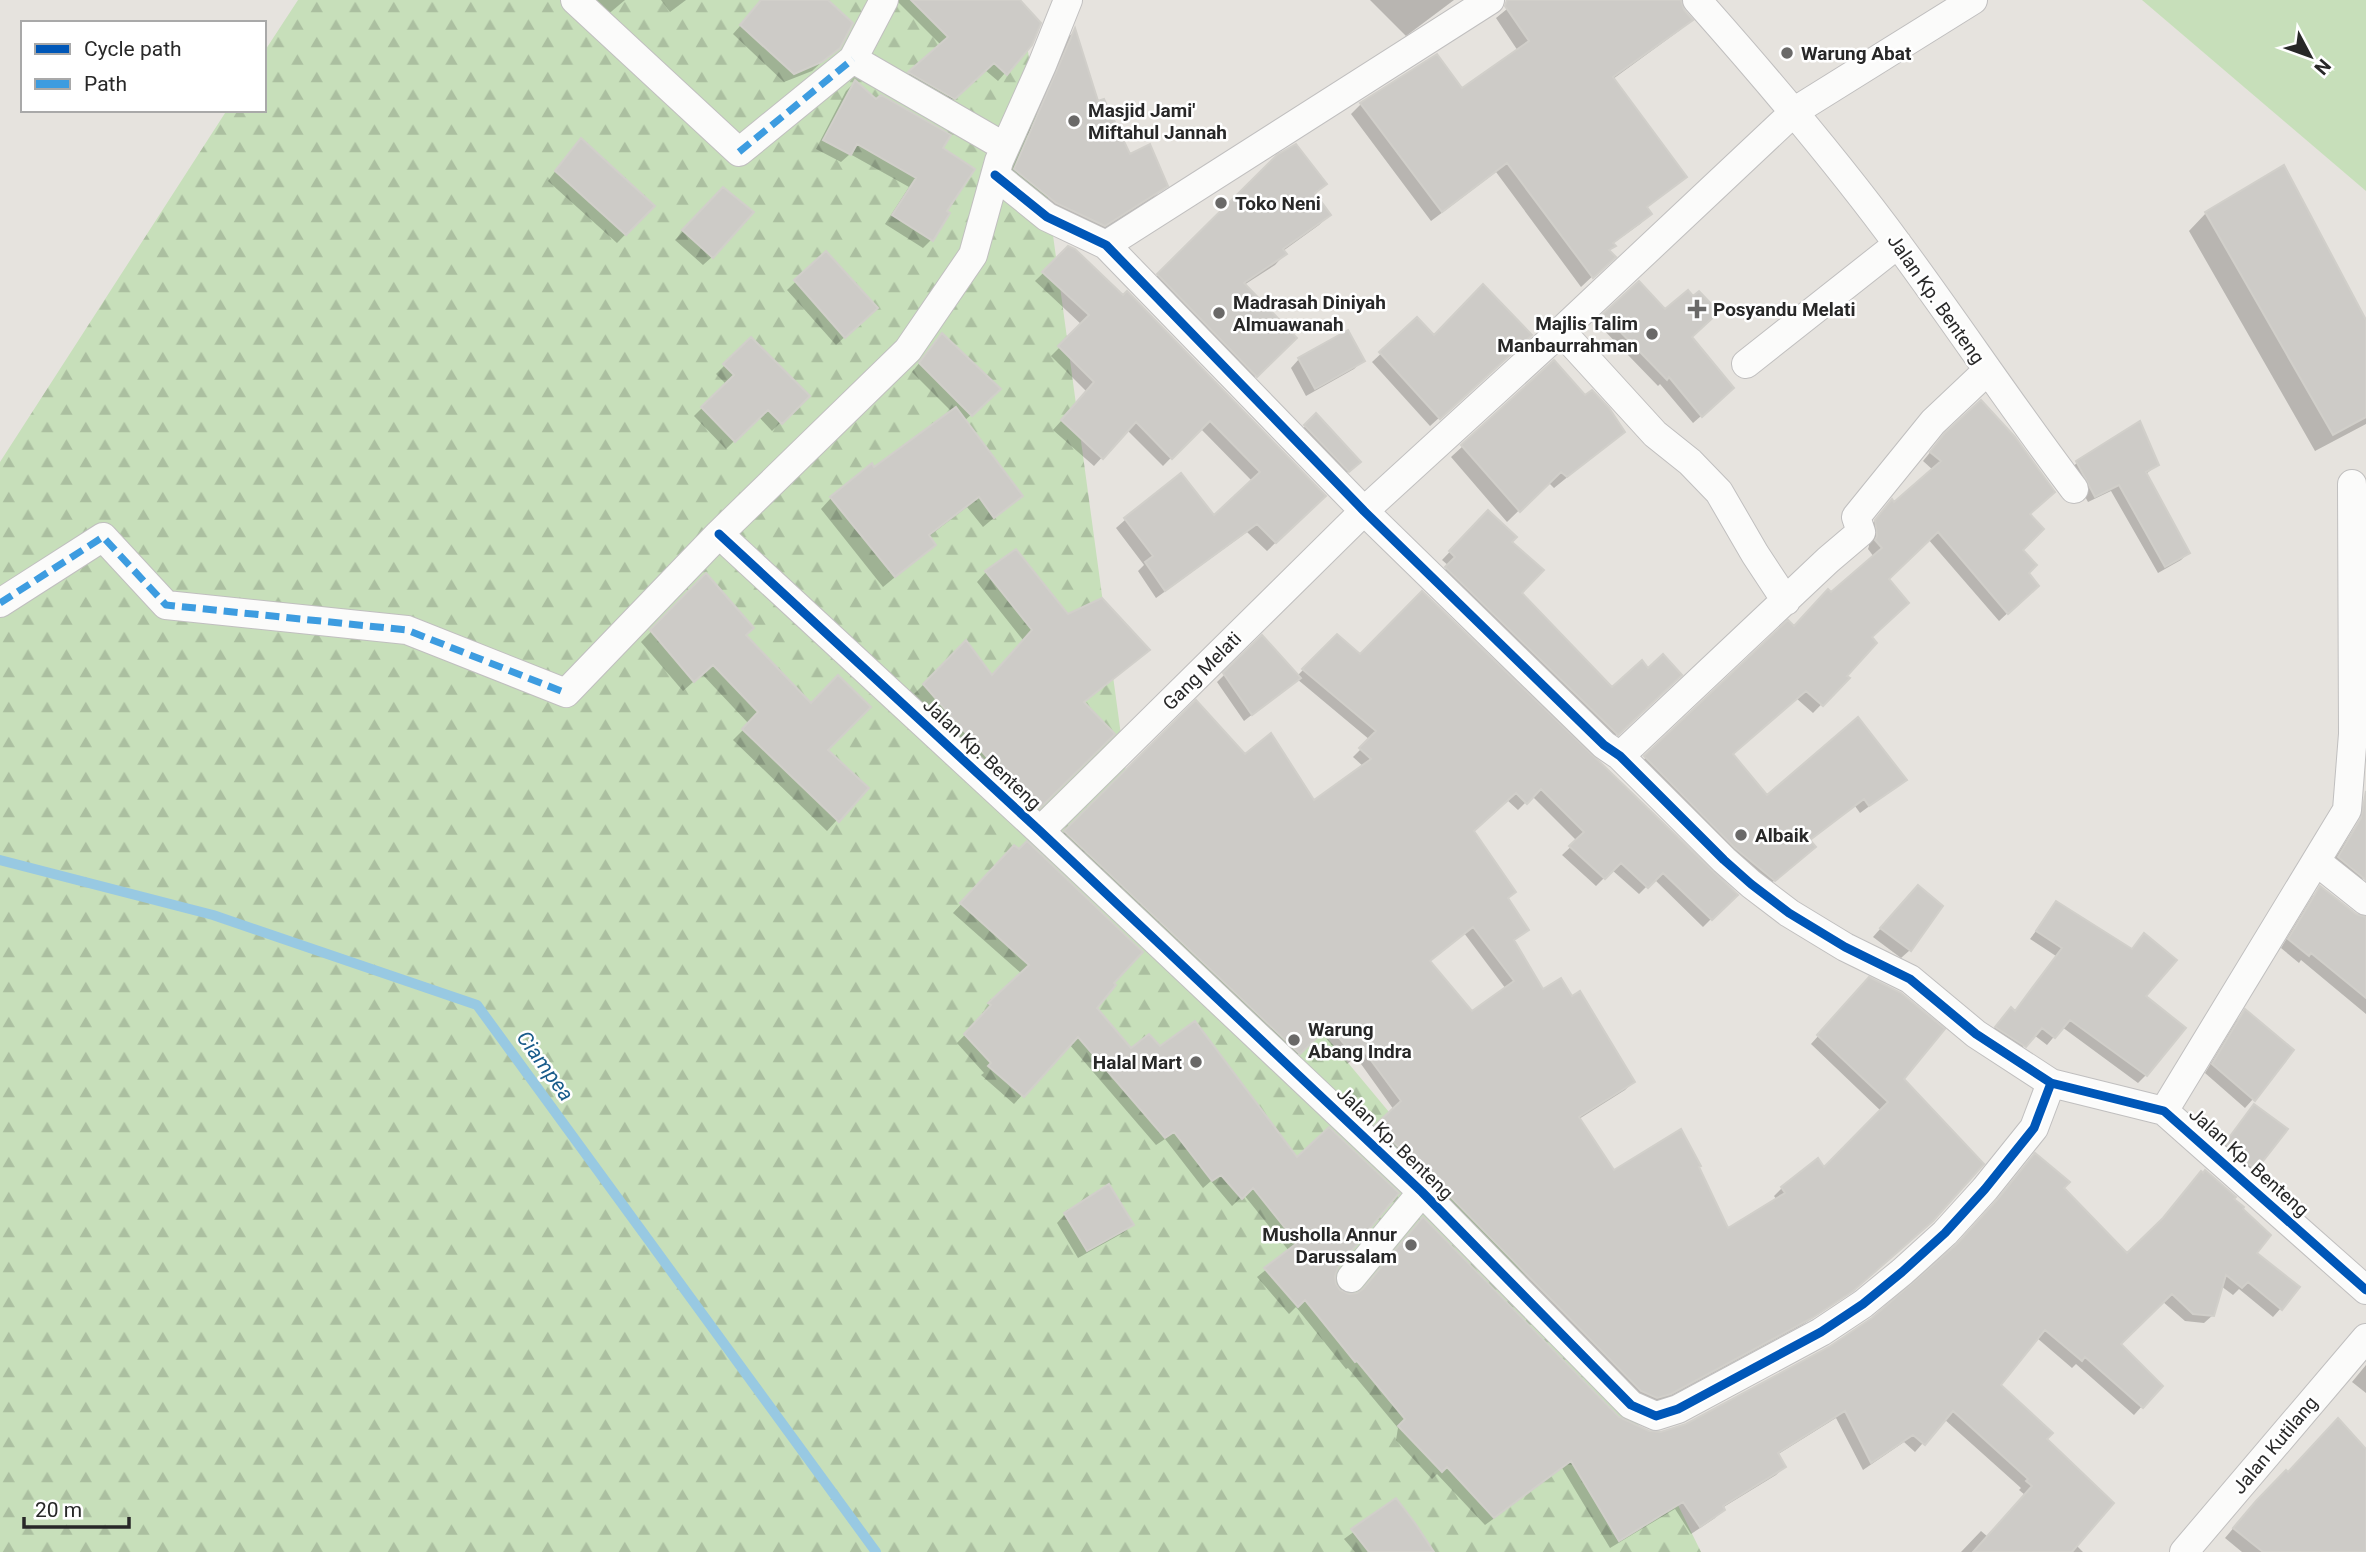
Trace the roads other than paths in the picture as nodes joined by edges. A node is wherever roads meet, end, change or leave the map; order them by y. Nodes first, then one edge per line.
1 (575, 0) edge
2 (884, 0) edge
3 (1068, 0) edge
4 (1490, 0) edge
5 (1697, 0) edge
6 (1973, 0) edge
7 (853, 59) junction
8 (1795, 111) junction
9 (1005, 147) junction
10 (995, 175) junction
11 (1106, 244) junction
12 (1898, 244) junction
13 (1561, 331) junction
14 (1746, 363) dead end
15 (1987, 371) junction
16 (2352, 484) dead end
17 (2074, 489) dead end
18 (1364, 512) junction
19 (719, 534) junction
20 (1786, 601) junction
21 (0, 603) edge
22 (1620, 756) junction
23 (1040, 831) junction
24 (2317, 862) junction
25 (2366, 901) edge
26 (2051, 1083) junction
27 (2164, 1111) junction
28 (1422, 1192) junction
29 (1351, 1278) dead end
30 (2366, 1290) edge
31 (2366, 1338) edge
32 (2184, 1552) edge

1 - 7 street
2 - 7 street
3 - 9 street
4 - 11 street
5 - 8 street, Jalan Kp. Benteng
6 - 8 street, Gang Melati
7 - 9 street
8 - 12 street, Jalan Kp. Benteng
8 - 13 street, Gang Melati
9 - 10 street
10 - 11 street, Jalan Kp. Benteng
10 - 19 street
11 - 18 street, Jalan Kp. Benteng
12 - 14 street
12 - 15 street, Jalan Kp. Benteng
13 - 18 street, Gang Melati
13 - 20 street
15 - 17 street, Jalan Kp. Benteng
15 - 20 street
16 - 24 street
18 - 22 street, Jalan Kp. Benteng
18 - 23 street, Gang Melati
19 - 21 street
19 - 23 street, Jalan Kp. Benteng
20 - 22 street
22 - 26 street, Jalan Kp. Benteng
23 - 28 street, Jalan Kp. Benteng
24 - 25 street
24 - 27 street
26 - 27 street, Jalan Kp. Benteng
26 - 28 street, Jalan Kp. Benteng
27 - 30 street, Jalan Kp. Benteng
28 - 29 street
31 - 32 street, Jalan Kutilang

